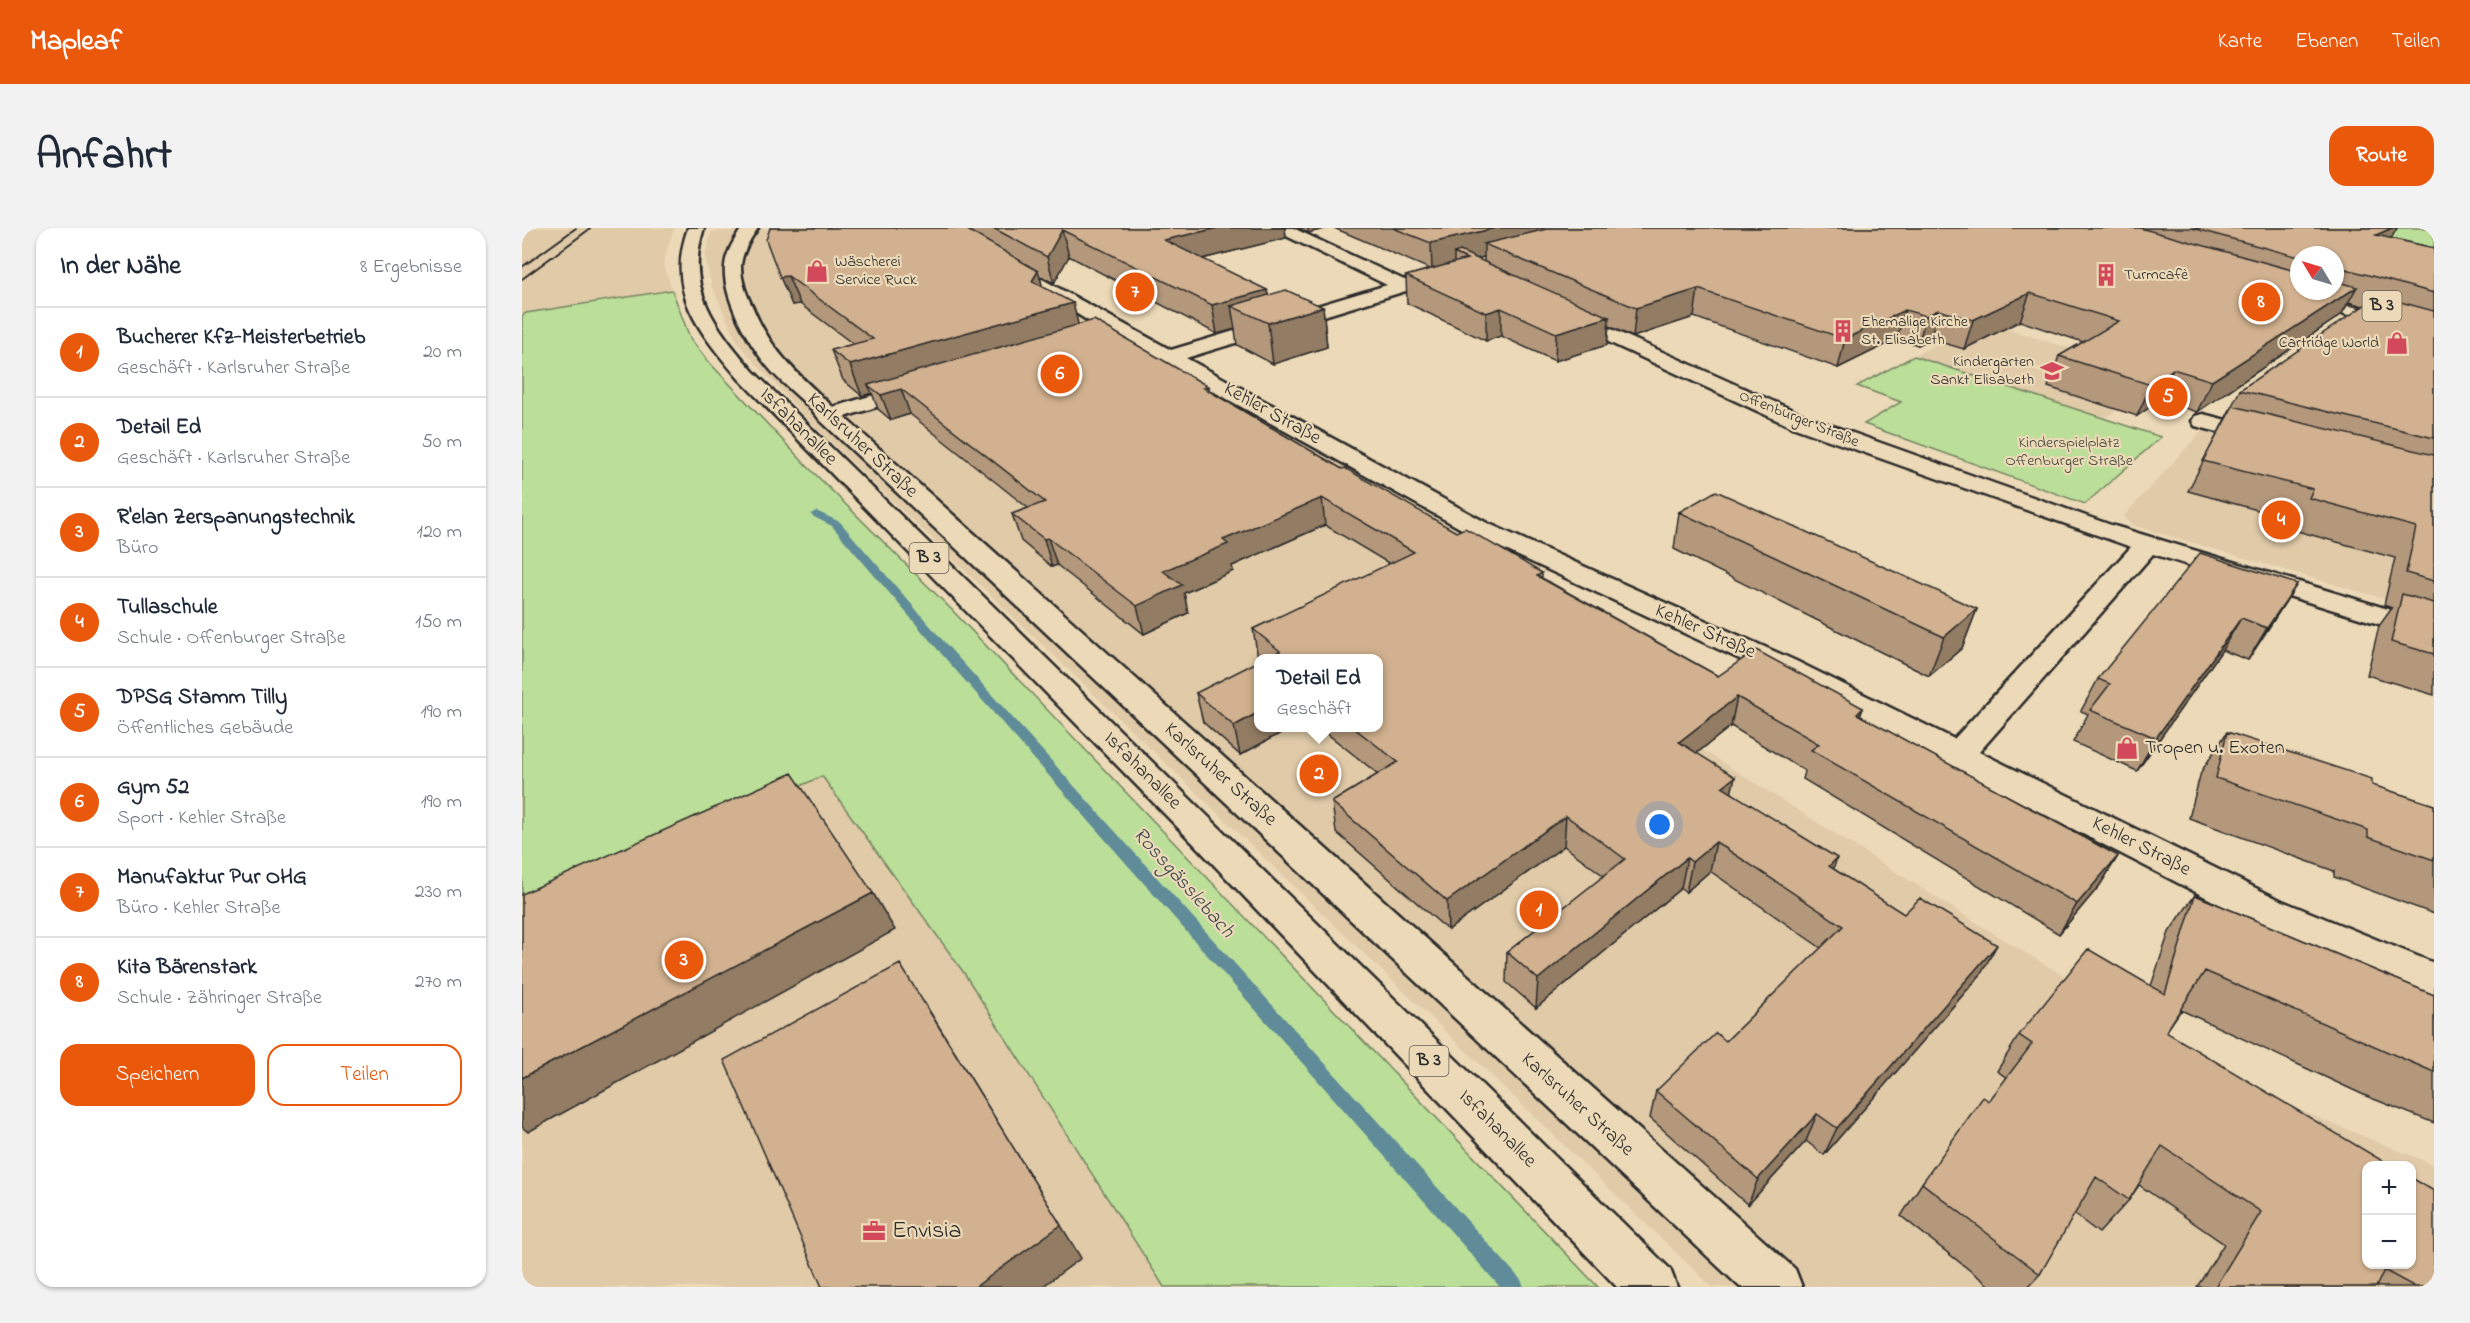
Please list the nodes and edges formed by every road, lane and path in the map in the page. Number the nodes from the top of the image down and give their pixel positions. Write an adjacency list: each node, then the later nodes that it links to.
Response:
1 (696, 228): 23 (main road, Isfahanallee / B 3)
2 (750, 228): 16 (main road, Karlsruher Straße)
3 (1281, 228): 6 (main road)
4 (1015, 270): 14 (main road, Kehler Straße)
5 (1466, 271): 6 (main road)
6 (1402, 286): 14 (main road)
7 (2282, 290): 10 (main road)
8 (2344, 295): 11 (main road, B 3)
9 (1544, 306): 19 (main road, Offenburger Straße)
10 (2361, 313): 12 (main road); 13 (main road)
11 (2434, 320)
12 (2338, 328)
13 (2434, 334)
14 (1169, 357): 21 (main road, Kehler Straße)
15 (931, 384): 16 (main road)
16 (828, 415): 24 (main road, Karlsruher Straße)
17 (2212, 415): 18 (main road)
18 (2279, 441)
19 (2147, 545): 20 (main road, Offenburger Straße); 21 (main road)
20 (2434, 632)
21 (1959, 754): 22 (main road, Kehler Straße)
22 (2434, 981)
23 (1652, 1287)
24 (1777, 1287)

